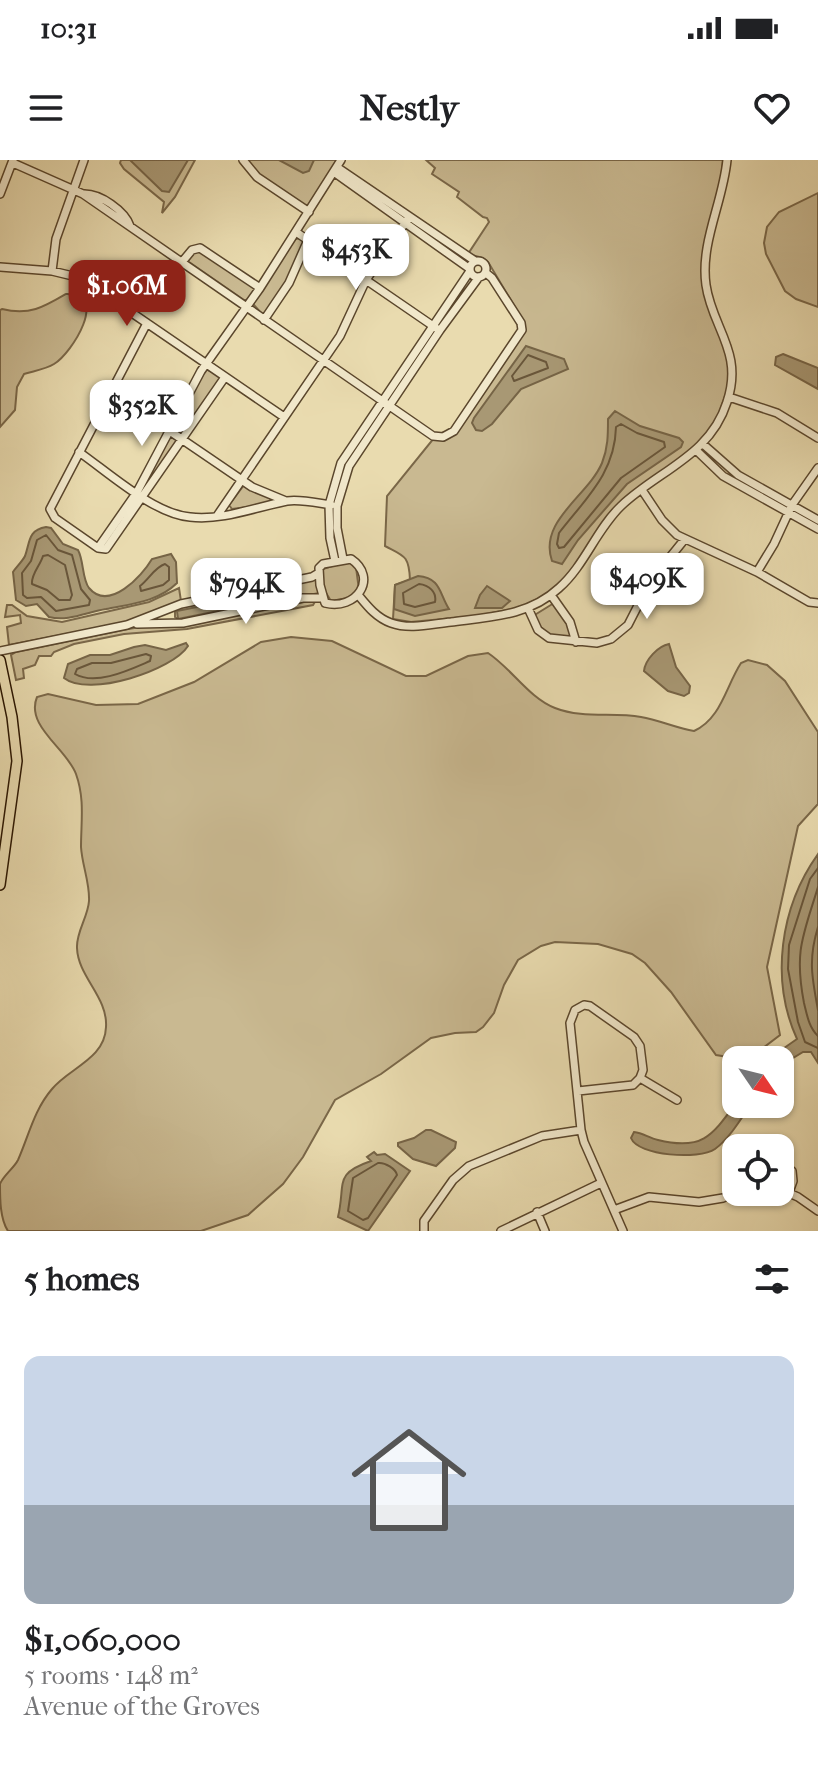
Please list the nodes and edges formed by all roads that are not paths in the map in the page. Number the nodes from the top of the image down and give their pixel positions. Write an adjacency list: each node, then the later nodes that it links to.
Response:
1 (84, 160): 6 (street)
2 (243, 160): 8 (street)
3 (727, 160): 27 (street)
4 (13, 161): 6 (street); 7 (street)
5 (338, 167): 8 (street); 9 (street)
6 (79, 192): 12 (street); 15 (street)
7 (0, 194)
8 (309, 212): 10 (street)
9 (407, 219): 14 (street); 17 (street)
10 (296, 232): 11 (street); 18 (street)
11 (308, 240): 17 (street); 20 (street)
12 (182, 262): 18 (street); 19 (street)
13 (0, 267): 15 (street)
14 (472, 267): 16 (street); 16 (street); 22 (street)
15 (52, 271): 21 (street)
16 (482, 275): 22 (street); 28 (street)
17 (366, 280): 22 (street); 23 (street)
18 (260, 288): 19 (street)
19 (247, 307): 20 (street); 24 (street)
20 (264, 320): 23 (street)
21 (147, 323): 24 (street); 26 (street)
22 (437, 328): 28 (street)
23 (323, 361): 28 (street); 29 (street)
24 (207, 364): 25 (street); 30 (street)
25 (225, 377): 29 (street); 32 (street)
26 (111, 391): 30 (street); 35 (street)
27 (729, 397): 31 (street); 33 (street)
28 (385, 404): 41 (street)
29 (284, 417): 37 (street)
30 (168, 430): 32 (street); 39 (street)
31 (818, 438)
32 (182, 439): 37 (street); 39 (street)
33 (704, 445): 34 (street); 42 (street)
34 (697, 451): 38 (street); 42 (street)
35 (79, 452): 39 (street); 39 (street)
36 (818, 468): 42 (street)
37 (241, 480): 40 (street); 43 (street)
38 (642, 490): 46 (street); 50 (street)
39 (140, 494): 43 (street)
40 (286, 501): 41 (street); 43 (street)
41 (333, 505): 47 (street)
42 (790, 509): 44 (street); 45 (street); 48 (street)
43 (217, 516)
44 (818, 520)
45 (818, 529)
46 (684, 540): 48 (street); 58 (street)
47 (339, 560): 49 (street); 51 (street)
48 (757, 572): 53 (street)
49 (317, 574): 52 (street); 54 (street)
50 (551, 595): 55 (street); 58 (street)
51 (359, 596): 52 (street); 55 (street)
52 (322, 598): 56 (street)
53 (818, 603)
54 (174, 607): 56 (street); 57 (street)
55 (528, 608): 58 (street)
56 (177, 623): 57 (street)
57 (127, 625): 59 (street)
58 (576, 642)
59 (0, 651)
60 (0, 660): 61 (main road)
61 (0, 885)
62 (640, 1078): 63 (street); 63 (street); 64 (street)
63 (578, 1091): 65 (street)
64 (677, 1100)
65 (581, 1130): 66 (street); 72 (street)
66 (601, 1183): 69 (street); 71 (street)
67 (794, 1195): 70 (street)
68 (722, 1198): 69 (street)
69 (614, 1210): 75 (street)
70 (818, 1211)
71 (537, 1212): 73 (street); 74 (street)
72 (424, 1231)
73 (501, 1231)
74 (545, 1231)
75 (623, 1231)

